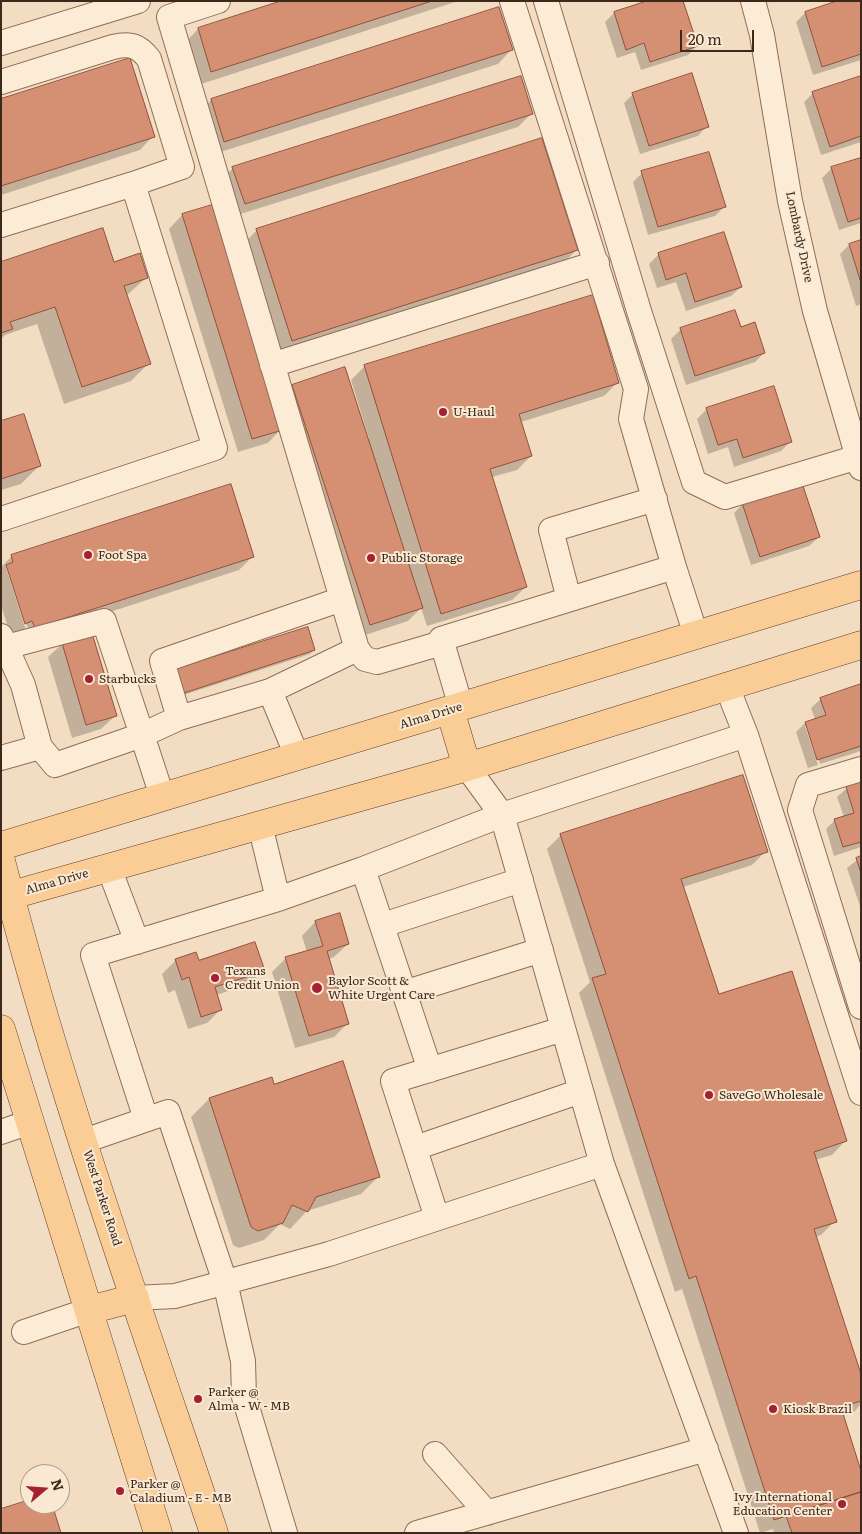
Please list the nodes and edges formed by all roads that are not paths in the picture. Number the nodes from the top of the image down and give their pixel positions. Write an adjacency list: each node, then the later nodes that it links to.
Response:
1 (138, 1): 6 (street)
2 (218, 1): 11 (street)
3 (512, 1): 10 (street)
4 (546, 1): 12 (street)
5 (753, 1): 12 (street, Lombardy Drive)
6 (1, 43)
7 (1, 82): 8 (street)
8 (133, 184): 9 (street); 14 (street)
9 (1, 225)
10 (597, 263): 11 (street); 13 (street)
11 (272, 365): 17 (street)
12 (859, 462)
13 (655, 499): 15 (street); 18 (street)
14 (1, 519)
15 (674, 566): 18 (street); 19 (street)
16 (861, 585): 19 (main road, Alma Drive)
17 (342, 599): 23 (street); 27 (street)
18 (569, 599): 21 (street)
19 (696, 635): 26 (main road, Alma Drive)
20 (4, 641): 29 (street); 30 (street)
21 (442, 643): 23 (street); 26 (street)
22 (861, 645): 24 (main road, Alma Drive)
23 (357, 649): 25 (street)
24 (727, 687): 28 (street); 33 (main road, Alma Drive)
25 (270, 691): 27 (street); 31 (street)
26 (456, 708): 31 (main road, Alma Drive); 33 (main road)
27 (179, 718): 29 (street)
28 (746, 734): 36 (street); 54 (street)
29 (142, 735): 30 (street); 35 (street)
30 (40, 747): 32 (street)
31 (297, 756): 35 (main road, Alma Drive)
32 (1, 758)
33 (468, 767): 36 (street); 37 (main road, Alma Drive)
34 (861, 769): 49 (street)
35 (162, 796): 38 (main road, Alma Drive)
36 (502, 815): 41 (street); 42 (street)
37 (260, 825): 40 (main road, Alma Drive); 44 (street)
38 (1, 846)
39 (1, 861): 43 (main road, West Parker Road)
40 (109, 868): 43 (main road, Alma Drive); 46 (street)
41 (363, 869): 44 (street); 45 (street)
42 (521, 880): 45 (street); 47 (street)
43 (6, 897): 58 (main road, West Parker Road)
44 (278, 900): 46 (street)
45 (383, 925): 48 (street)
46 (137, 942): 55 (street)
47 (541, 950): 48 (street); 51 (street)
48 (404, 993): 52 (street)
49 (861, 1007)
50 (1, 1029): 56 (main road)
51 (563, 1029): 52 (street); 53 (street)
52 (430, 1070): 59 (street)
53 (582, 1091): 59 (street); 60 (street)
54 (861, 1093)
55 (146, 1119): 58 (street); 62 (street)
56 (30, 1122): 57 (street); 64 (main road)
57 (1, 1132)
58 (84, 1141): 63 (main road, West Parker Road)
59 (414, 1148): 61 (street)
60 (602, 1164): 61 (street); 66 (street)
61 (437, 1218): 62 (street)
62 (225, 1282): 63 (street); 71 (street)
63 (135, 1298): 64 (main road); 70 (main road, West Parker Road)
64 (89, 1310): 65 (street); 69 (main road)
65 (24, 1332)
66 (706, 1449): 68 (street); 73 (street)
67 (435, 1454): 68 (street)
68 (487, 1512): 72 (street)
69 (158, 1533)
70 (214, 1533)
71 (285, 1533)
72 (417, 1533)
73 (736, 1533)

